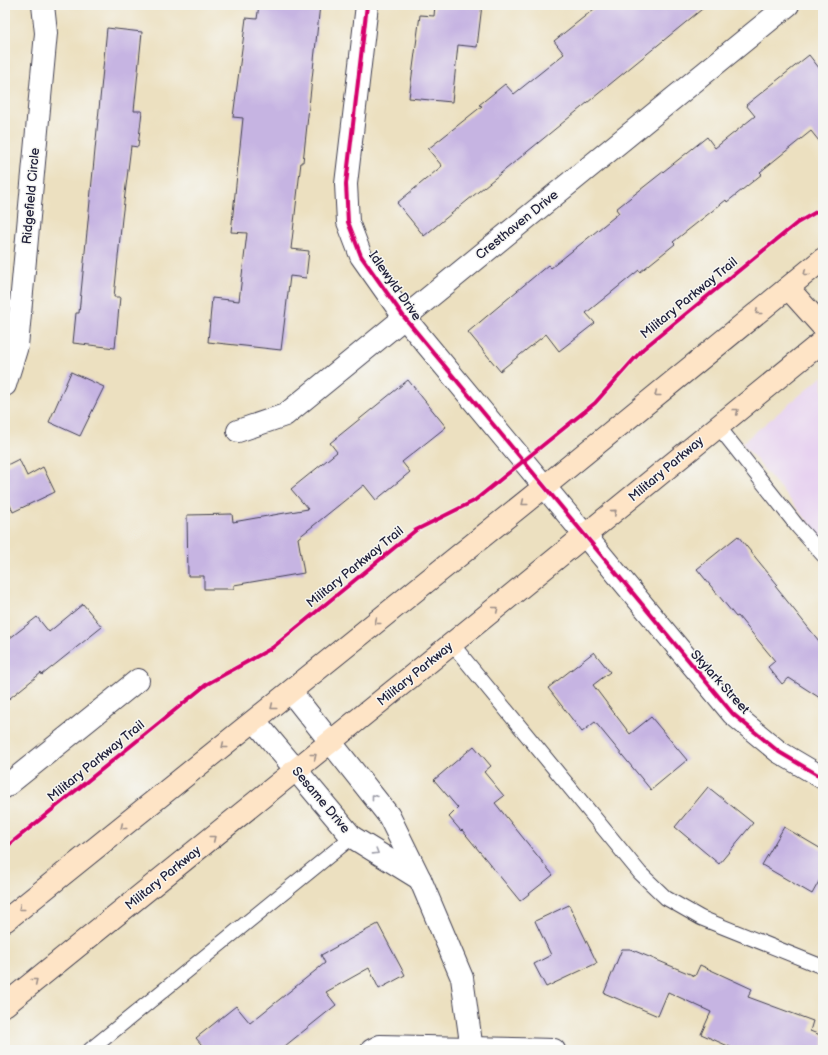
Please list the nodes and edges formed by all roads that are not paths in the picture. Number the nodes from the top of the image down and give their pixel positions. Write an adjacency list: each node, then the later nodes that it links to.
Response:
1 (43, 5): 9 (street, Ridgefield Circle)
2 (367, 5): 6 (street, Idlewyld Drive)
3 (788, 5): 6 (street, Cresthaven Drive)
4 (823, 259): 5 (main road, one-way to 5)
5 (788, 288): 7 (main road); 12 (main road, one-way to 12)
6 (404, 317): 11 (street, Cresthaven Drive); 12 (street, Idlewyld Drive)
7 (823, 327)
8 (823, 341): 10 (main road, Military Parkway, one-way to 8)
9 (5, 385)
10 (718, 426): 13 (main road, Military Parkway, one-way to 10); 14 (lane)
11 (238, 431)
12 (544, 487): 13 (street, Skylark Street); 17 (main road, one-way to 17)
13 (584, 537): 15 (main road, Military Parkway, one-way to 13); 21 (street, Skylark Street)
14 (823, 555)
15 (452, 644): 19 (main road, Military Parkway); 26 (lane)
16 (138, 680): 22 (street)
17 (290, 692): 18 (main road, one-way to 18); 19 (street)
18 (255, 721): 20 (street, Sesame Drive); 25 (main road, one-way to 25)
19 (331, 741): 20 (main road, Military Parkway, one-way to 19); 24 (street, one-way to 19)
20 (296, 770): 23 (street, Sesame Drive); 27 (main road, Military Parkway, one-way to 20)
21 (823, 778)
22 (5, 787)
23 (352, 837): 24 (street, Sesame Drive, one-way to 24); 29 (lane)
24 (420, 879): 28 (street)
25 (5, 921)
26 (823, 967)
27 (5, 1006)
28 (472, 1048): 30 (street); 31 (street)
29 (90, 1050)
30 (372, 1050)
31 (554, 1050)

